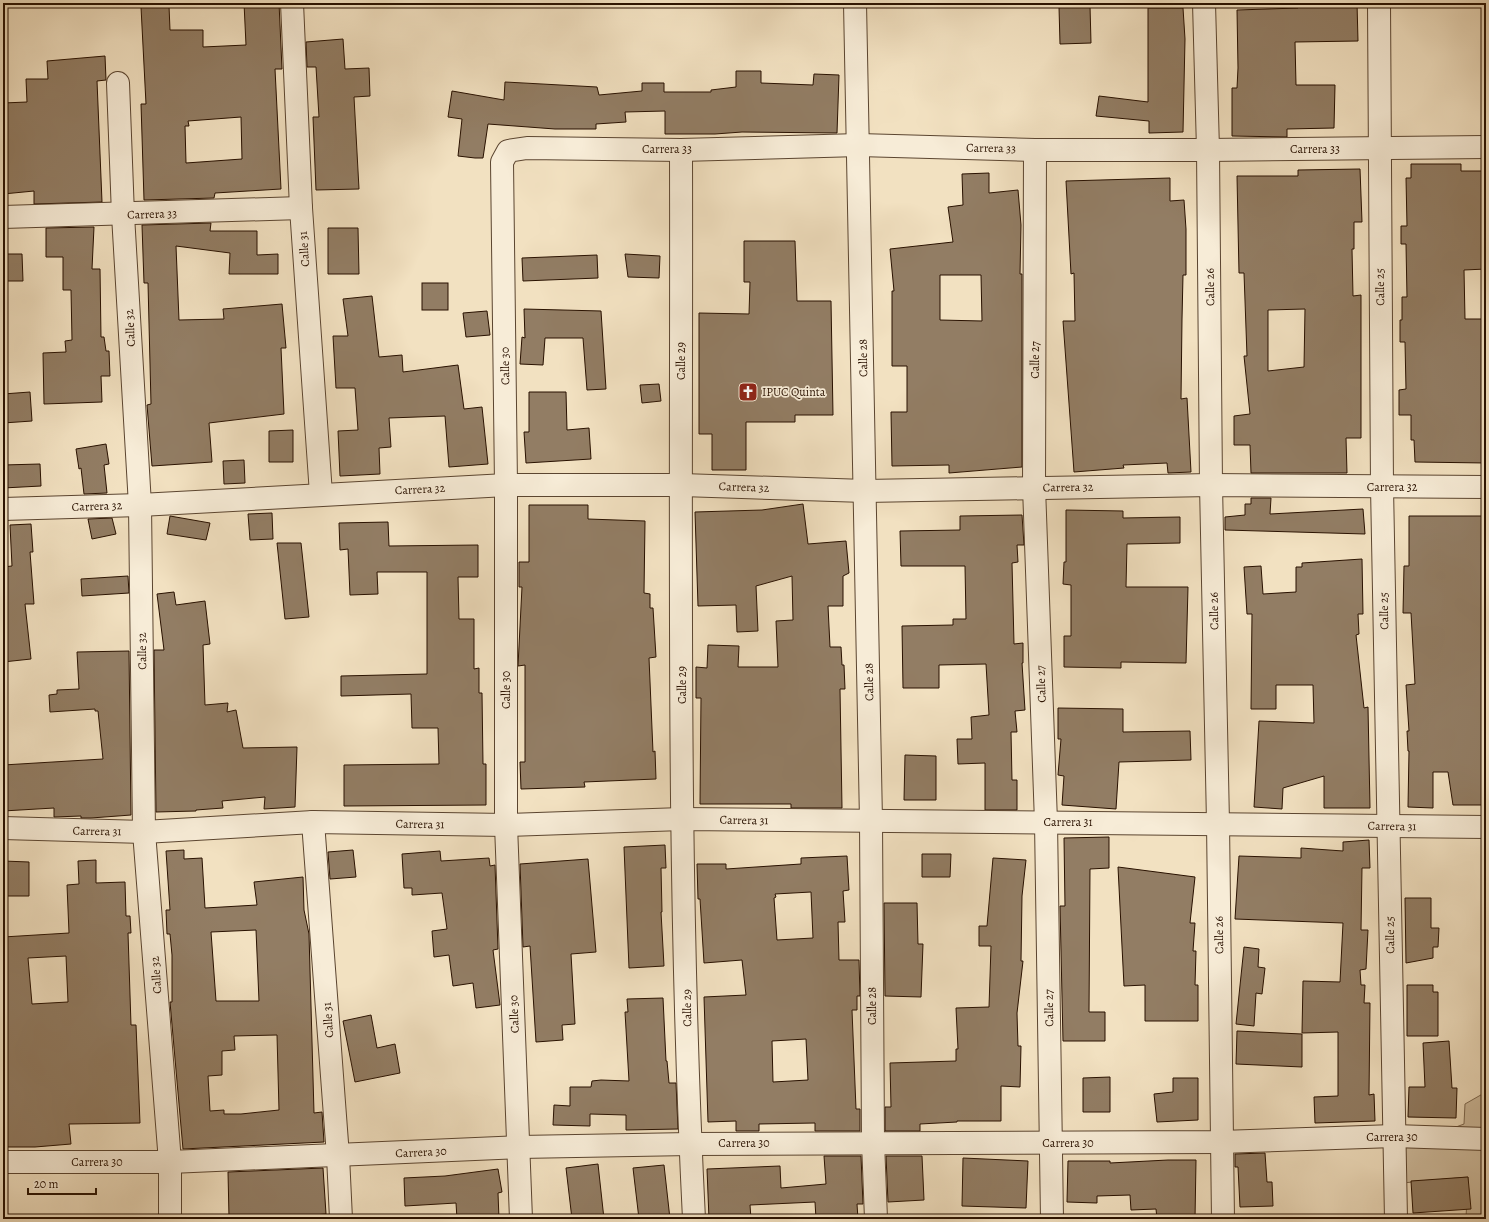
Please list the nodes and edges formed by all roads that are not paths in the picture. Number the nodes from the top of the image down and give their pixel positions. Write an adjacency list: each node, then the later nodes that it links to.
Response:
1 (292, 3): 13 (street, Calle 31)
2 (855, 3): 6 (street, Calle 28)
3 (1204, 3): 11 (street, Calle 26)
4 (1379, 3): 8 (street, Calle 25)
5 (118, 83): 14 (street, Calle 32)
6 (859, 145): 9 (street, Carrera 33); 10 (street, Carrera 33); 22 (street, Calle 28)
7 (1486, 147): 8 (street, Carrera 33)
8 (1379, 149): 11 (street, Carrera 33); 20 (street, Calle 25)
9 (681, 150): 12 (street, Carrera 33); 17 (street, Calle 29)
10 (1035, 150): 11 (street, Carrera 33); 19 (street, Calle 27)
11 (1208, 150): 18 (street, Calle 26)
12 (502, 162): 16 (street, Calle 30)
13 (301, 208): 14 (street, Carrera 33); 23 (street, Calle 31)
14 (123, 215): 15 (street, Carrera 33); 24 (street, Calle 32)
15 (3, 217)
16 (506, 485): 17 (street, Carrera 32); 23 (street, Carrera 32); 31 (street, Calle 30)
17 (682, 485): 22 (street, Carrera 32); 26 (street, Calle 29)
18 (1211, 485): 19 (street, Carrera 32); 20 (street, Carrera 32); 30 (street, Calle 26)
19 (1034, 487): 22 (street, Carrera 32); 29 (street, Calle 27)
20 (1382, 487): 21 (street, Carrera 32); 32 (street, Calle 25)
21 (1486, 487)
22 (865, 491): 27 (street, Calle 28)
23 (321, 494): 24 (street, Carrera 32)
24 (140, 505): 25 (street, Carrera 32); 35 (street, Calle 32)
25 (3, 509)
26 (682, 819): 27 (street, Carrera 31); 31 (street, Carrera 31); 41 (street, Calle 29)
27 (871, 821): 29 (street, Carrera 31); 38 (street, Calle 28)
28 (313, 822): 31 (street, Carrera 31); 35 (street, Carrera 31); 43 (street, Calle 31)
29 (1046, 822): 30 (street, Carrera 31); 40 (street, Calle 27)
30 (1218, 824): 32 (street, Carrera 31); 39 (street, Calle 26)
31 (506, 826): 42 (street, Calle 30)
32 (1388, 826): 33 (street, Carrera 31); 36 (street, Calle 25)
33 (1486, 827)
34 (3, 828): 35 (street, Carrera 31)
35 (144, 832): 45 (street, Calle 32)
36 (1394, 1136): 37 (street, Carrera 30); 39 (street, Carrera 30); 53 (street, Calle 25)
37 (1486, 1139)
38 (873, 1142): 40 (street, Carrera 30); 41 (street, Carrera 30); 50 (street, Calle 28)
39 (1221, 1142): 40 (street, Carrera 30); 52 (street, Calle 26)
40 (1051, 1143): 51 (street, Calle 27)
41 (690, 1144): 42 (street, Carrera 30); 49 (street, Calle 29)
42 (519, 1148): 43 (street, Carrera 30); 48 (street, Calle 30)
43 (338, 1156): 45 (street, Carrera 30); 47 (street, Calle 31)
44 (3, 1162): 45 (street, Carrera 30)
45 (170, 1162): 46 (street, Calle 32)
46 (170, 1219)
47 (341, 1219)
48 (521, 1219)
49 (694, 1219)
50 (876, 1219)
51 (1052, 1219)
52 (1223, 1219)
53 (1396, 1219)

